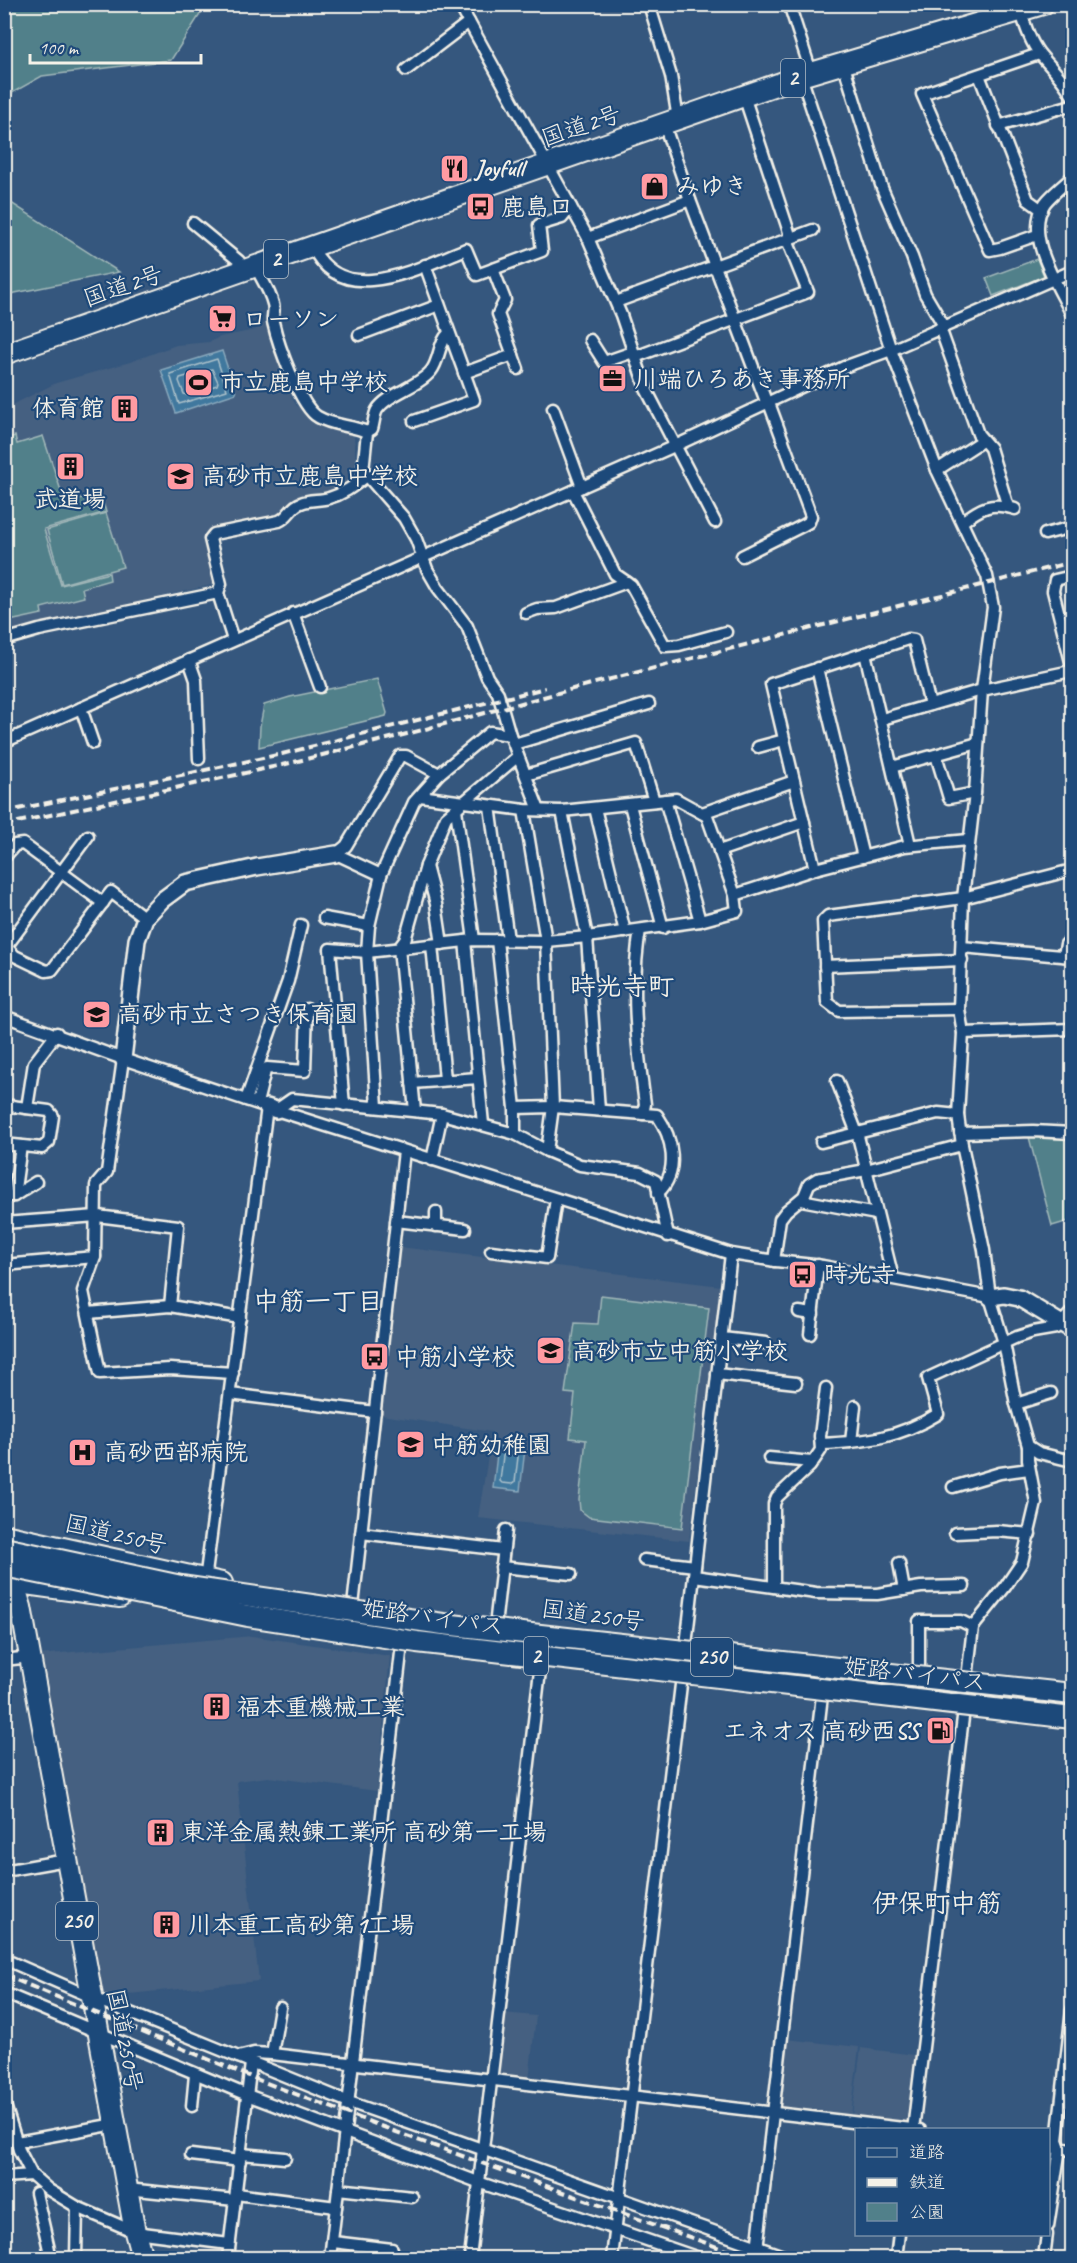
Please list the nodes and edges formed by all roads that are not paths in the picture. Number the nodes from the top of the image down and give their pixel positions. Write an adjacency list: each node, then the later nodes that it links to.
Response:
1 (459, 4): 6 (street)
2 (649, 4): 15 (street)
3 (789, 4): 10 (street)
4 (1043, 4): 5 (highway, 国道2号 / 2)
5 (1020, 8): 7 (street); 8 (highway, 国道2号 / 2)
6 (469, 22): 9 (street); 17 (street)
7 (1039, 54): 11 (street); 12 (street)
8 (843, 63): 10 (highway, 国道2号 / 2); 38 (street)
9 (406, 70)
10 (806, 74): 13 (highway, 国道2号 / 2); 42 (street)
11 (979, 75): 16 (street); 24 (street)
12 (1072, 94)
13 (744, 96): 15 (highway, 国道2号 / 2); 26 (street)
14 (1072, 105): 16 (street)
15 (671, 121): 17 (highway, 国道2号 / 2); 19 (street)
16 (998, 126): 21 (street)
17 (548, 165): 20 (street); 27 (highway, 国道2号 / 2)
18 (1072, 177): 21 (street)
19 (690, 200): 25 (street); 29 (street)
20 (572, 207): 25 (street); 31 (street)
21 (1042, 210): 24 (street)
22 (193, 224): 30 (street)
23 (813, 230): 26 (street)
24 (1037, 235): 33 (street)
25 (588, 237): 34 (street)
26 (789, 239): 29 (street); 37 (street)
27 (312, 246): 28 (street); 30 (highway, 国道2号 / 2)
28 (424, 265): 31 (street); 35 (street)
29 (715, 266): 34 (street); 37 (street)
30 (248, 269): 43 (highway, 国道2号 / 2); 51 (street)
31 (494, 269): 45 (street)
32 (1072, 271): 33 (street)
33 (1054, 279): 36 (street); 38 (street)
34 (616, 302): 44 (street)
35 (439, 304): 39 (street); 40 (street)
36 (1072, 315)
37 (735, 320): 44 (street); 48 (street)
38 (942, 327): 42 (street); 52 (street)
39 (449, 333): 47 (street); 51 (street)
40 (358, 335)
41 (590, 340): 44 (street)
42 (891, 350): 48 (street); 54 (street)
43 (4, 354)
44 (634, 355): 53 (street)
45 (513, 356): 46 (street); 47 (street)
46 (518, 369)
47 (464, 374): 50 (street)
48 (768, 403): 53 (street); 62 (street)
49 (553, 408): 56 (street)
50 (414, 421)
51 (367, 432): 55 (street)
52 (982, 441): 54 (street); 58 (street)
53 (677, 445): 56 (street); 57 (street)
54 (937, 471): 58 (street)
55 (367, 476): 61 (street); 65 (street)
56 (578, 489): 61 (street); 64 (street)
57 (716, 522)
58 (962, 522): 75 (street)
59 (1072, 527): 60 (street)
60 (1045, 534)
61 (423, 556): 66 (street); 80 (street)
62 (742, 556)
63 (1072, 576): 75 (street)
64 (627, 582): 67 (street); 68 (street)
65 (218, 593): 69 (street); 70 (street)
66 (293, 613): 70 (street); 74 (street)
67 (526, 613)
68 (726, 632)
69 (4, 640)
70 (233, 640): 72 (street)
71 (865, 653): 73 (street); 77 (street); 79 (street)
72 (189, 660): 78 (street); 88 (street)
73 (817, 668): 81 (street); 110 (street)
74 (320, 687)
75 (982, 690): 77 (street); 84 (street)
76 (649, 704): 80 (street)
77 (930, 705): 79 (street)
78 (81, 708): 82 (street); 83 (street)
79 (882, 719): 89 (street)
80 (512, 740): 87 (street); 90 (street)
81 (784, 740): 85 (street); 92 (street)
82 (4, 742)
83 (93, 743)
84 (978, 743): 86 (street); 93 (street)
85 (758, 747)
86 (936, 755): 89 (street); 93 (street)
87 (517, 757): 91 (street); 96 (street)
88 (199, 759)
89 (892, 767): 107 (street)
90 (439, 774): 94 (street); 109 (street)
91 (526, 775): 95 (street); 101 (street)
92 (794, 781): 103 (street); 104 (street)
93 (975, 793): 106 (street)
94 (420, 796): 96 (street); 116 (street)
95 (659, 801): 97 (street); 103 (street); 122 (street)
96 (460, 805): 98 (street); 112 (street); 130 (street)
97 (630, 805): 99 (street); 125 (street)
98 (490, 806): 100 (street); 129 (street)
99 (595, 808): 102 (street); 127 (street)
100 (524, 810): 101 (street); 131 (street)
101 (539, 810): 102 (street)
102 (562, 811): 128 (street)
103 (702, 813): 108 (street)
104 (804, 822): 108 (street); 113 (street)
105 (87, 836): 115 (street)
106 (968, 840): 107 (street); 118 (street)
107 (910, 845): 110 (street)
108 (719, 851): 117 (street)
109 (336, 854): 116 (street); 120 (street)
110 (863, 857): 113 (street)
111 (4, 858): 115 (street)
112 (426, 866): 132 (street); 136 (street)
113 (815, 869): 117 (street)
114 (1072, 870): 118 (street)
115 (62, 873): 119 (street); 134 (street)
116 (381, 875): 124 (street)
117 (735, 896): 122 (street)
118 (963, 898): 135 (street); 140 (street)
119 (103, 903): 120 (street); 134 (street)
120 (145, 918): 147 (street)
121 (324, 918): 124 (street)
122 (700, 921): 125 (street)
123 (301, 925): 152 (street)
124 (369, 926): 137 (street)
125 (663, 928): 126 (street)
126 (640, 930): 127 (street); 163 (street)
127 (625, 932): 128 (street)
128 (587, 938): 131 (street); 160 (street)
129 (503, 940): 130 (street); 131 (street); 159 (street)
130 (470, 941): 132 (street); 148 (street)
131 (546, 941): 157 (street)
132 (437, 944): 136 (street); 149 (street)
133 (1065, 944): 138 (street)
134 (5, 946)
135 (962, 947): 138 (street); 139 (street)
136 (399, 948): 137 (street); 151 (street)
137 (367, 952): 154 (street); 156 (street)
138 (1068, 956)
139 (962, 960): 140 (street); 142 (street)
140 (825, 966): 142 (street)
141 (307, 1009): 155 (street)
142 (959, 1009): 146 (street)
143 (4, 1016): 145 (street)
144 (1072, 1029): 146 (street)
145 (57, 1033): 147 (street); 158 (street)
146 (963, 1033): 164 (street)
147 (123, 1059): 152 (street); 185 (street)
148 (478, 1077): 149 (street); 165 (street)
149 (445, 1079): 151 (street)
150 (837, 1081): 169 (street)
151 (412, 1083): 161 (street)
152 (246, 1100): 155 (street)
153 (4, 1105): 158 (street)
154 (344, 1105): 155 (street); 156 (street)
155 (267, 1107): 174 (street); 204 (street)
156 (377, 1107): 161 (street)
157 (553, 1107): 159 (street); 160 (street); 175 (street)
158 (27, 1108): 173 (street)
159 (515, 1108): 168 (street)
160 (599, 1110): 163 (street)
161 (415, 1111): 162 (street)
162 (442, 1114): 165 (street); 176 (street)
163 (643, 1114): 179 (street)
164 (958, 1114): 166 (street); 169 (street)
165 (483, 1124): 168 (street)
166 (960, 1133): 167 (street); 172 (street)
167 (1072, 1133)
168 (515, 1134): 175 (street)
169 (858, 1134): 170 (street); 177 (street)
170 (821, 1142)
171 (4, 1144): 173 (street)
172 (962, 1145): 177 (street); 198 (street)
173 (21, 1146): 180 (street)
174 (404, 1151): 176 (street); 186 (street)
175 (547, 1151): 179 (street)
176 (432, 1160): 181 (street)
177 (866, 1170): 182 (street); 184 (street)
178 (36, 1182): 180 (street)
179 (658, 1193): 190 (street)
180 (9, 1196)
181 (556, 1199): 190 (street); 191 (street)
182 (801, 1200): 184 (street); 194 (street)
183 (436, 1212): 188 (street)
184 (876, 1214): 197 (street)
185 (97, 1216): 187 (street); 193 (street); 199 (street)
186 (396, 1221): 188 (street); 218 (street)
187 (4, 1223)
188 (436, 1226): 189 (street)
189 (465, 1229)
190 (668, 1236): 192 (street)
191 (491, 1251)
192 (731, 1254): 194 (street); 207 (street)
193 (95, 1257): 195 (street); 202 (street)
194 (774, 1261): 196 (street)
195 (4, 1265)
196 (818, 1265): 197 (street); 203 (street)
197 (893, 1278): 198 (street)
198 (990, 1297): 205 (street); 209 (street)
199 (170, 1306): 202 (street); 204 (street)
200 (799, 1312): 203 (street)
201 (1072, 1312): 205 (street)
202 (88, 1313): 210 (street)
203 (813, 1314): 206 (street)
204 (240, 1318): 210 (street)
205 (1067, 1327): 209 (street)
206 (810, 1334)
207 (722, 1338): 208 (street); 211 (street)
208 (766, 1343)
209 (1004, 1343): 216 (street); 219 (street)
210 (233, 1373): 215 (street)
211 (717, 1374): 212 (street); 238 (street)
212 (796, 1383)
213 (826, 1388): 220 (street)
214 (1051, 1393): 216 (street)
215 (230, 1394): 218 (street); 241 (street)
216 (1016, 1404): 221 (street)
217 (855, 1406): 219 (street)
218 (375, 1412): 228 (street)
219 (852, 1442): 220 (street)
220 (821, 1444): 224 (street)
221 (1028, 1446): 223 (street); 225 (street)
222 (769, 1458): 224 (street)
223 (1072, 1461)
224 (812, 1462): 243 (street)
225 (1029, 1469): 226 (street); 230 (street)
226 (953, 1487)
227 (506, 1530): 233 (street)
228 (361, 1533): 233 (street); 246 (street)
229 (955, 1533): 230 (street)
230 (1030, 1534): 248 (street)
231 (4, 1535): 241 (highway, 国道250号 / 250)
232 (4, 1548): 257 (highway, 姫路バイパス / 2, bridge)
233 (503, 1550): 237 (street)
234 (4, 1554): 240 (highway, 国道250号 / 250)
235 (644, 1560): 238 (street)
236 (899, 1563): 244 (street)
237 (501, 1567): 239 (street); 247 (street)
238 (695, 1571): 243 (street); 253 (street)
239 (571, 1574)
240 (7, 1578): 245 (highway, 国道250号 / 250); 249 (highway, 国道250号 / 250); 260 (highway, 姫路バイパス / 2, bridge)
241 (205, 1581): 246 (highway, 国道250号 / 250)
242 (964, 1586): 244 (street)
243 (774, 1587): 244 (street)
244 (904, 1590)
245 (13, 1605): 251 (highway, 国道250号 / 250)
246 (353, 1606): 247 (highway, 国道250号 / 250)
247 (495, 1626): 253 (highway, 国道250号 / 250)
248 (973, 1627): 254 (street); 256 (street)
249 (403, 1634): 250 (highway, 国道250号 / 250); 272 (street)
250 (542, 1652): 253 (highway, 国道250号 / 250); 274 (street)
251 (30, 1657): 252 (street); 261 (highway, 国道250号 / 250)
252 (4, 1660)
253 (684, 1661): 254 (highway, 国道250号 / 250); 255 (highway, 国道250号 / 250); 276 (street)
254 (919, 1682): 256 (highway, 国道250号 / 250)
255 (824, 1683): 256 (highway, 国道250号 / 250); 280 (street)
256 (966, 1694): 258 (highway, 国道250号 / 250); 259 (highway, 国道250号 / 250); 283 (street)
257 (1072, 1694)
258 (1072, 1699)
259 (1072, 1713)
260 (1072, 1718)
261 (66, 1860): 262 (street); 265 (highway, 国道250号 / 250)
262 (4, 1871)
263 (4, 1959): 265 (street)
264 (4, 1993): 268 (street)
265 (91, 1997): 268 (highway, 国道250号 / 250); 270 (street)
266 (280, 2008): 269 (street)
267 (1072, 2010): 287 (street)
268 (97, 2034): 273 (street); 281 (highway, 国道250号 / 250)
269 (272, 2054): 270 (street); 272 (street)
270 (237, 2057): 271 (street)
271 (251, 2063): 275 (street); 277 (street)
272 (354, 2063): 274 (street); 277 (street)
273 (195, 2074): 275 (street); 278 (street)
274 (492, 2080): 276 (street); 288 (street)
275 (247, 2095): 284 (street); 291 (street)
276 (632, 2096): 280 (street); 301 (street)
277 (349, 2102): 284 (street); 288 (street)
278 (192, 2106)
279 (6, 2108): 285 (street)
280 (772, 2111): 282 (street); 312 (street)
281 (115, 2124): 285 (street); 296 (highway, 国道250号 / 250)
282 (908, 2128)
283 (916, 2128)
284 (345, 2132): 295 (street); 297 (street)
285 (17, 2142): 293 (street)
286 (1050, 2147): 287 (street)
287 (1060, 2148): 289 (street); 304 (street)
288 (482, 2150): 295 (street); 301 (street)
289 (1072, 2150)
290 (191, 2155): 291 (street)
291 (240, 2157): 292 (street); 299 (street)
292 (285, 2158)
293 (32, 2175): 294 (street); 302 (street)
294 (4, 2177)
295 (478, 2181): 305 (street); 318 (street)
296 (127, 2189): 299 (street); 306 (highway, 国道250号 / 250)
297 (338, 2189): 300 (street); 303 (street)
298 (36, 2193): 313 (street)
299 (235, 2197): 303 (street); 310 (street)
300 (412, 2197)
301 (619, 2198): 305 (street); 312 (street)
302 (77, 2207): 306 (street); 314 (street)
303 (336, 2207): 309 (street)
304 (1050, 2213)
305 (615, 2229): 319 (street); 320 (street)
306 (135, 2232): 310 (street); 315 (highway, 国道250号 / 250)
307 (899, 2236): 322 (street)
308 (1047, 2236): 323 (street)
309 (333, 2242): 311 (street); 317 (street)
310 (229, 2244): 316 (street)
311 (392, 2249)
312 (756, 2253): 321 (street)
313 (51, 2259)
314 (76, 2259)
315 (142, 2259)
316 (228, 2259)
317 (330, 2259)
318 (470, 2259)
319 (612, 2259)
320 (699, 2259)
321 (789, 2259)
322 (896, 2259)
323 (1044, 2259)

